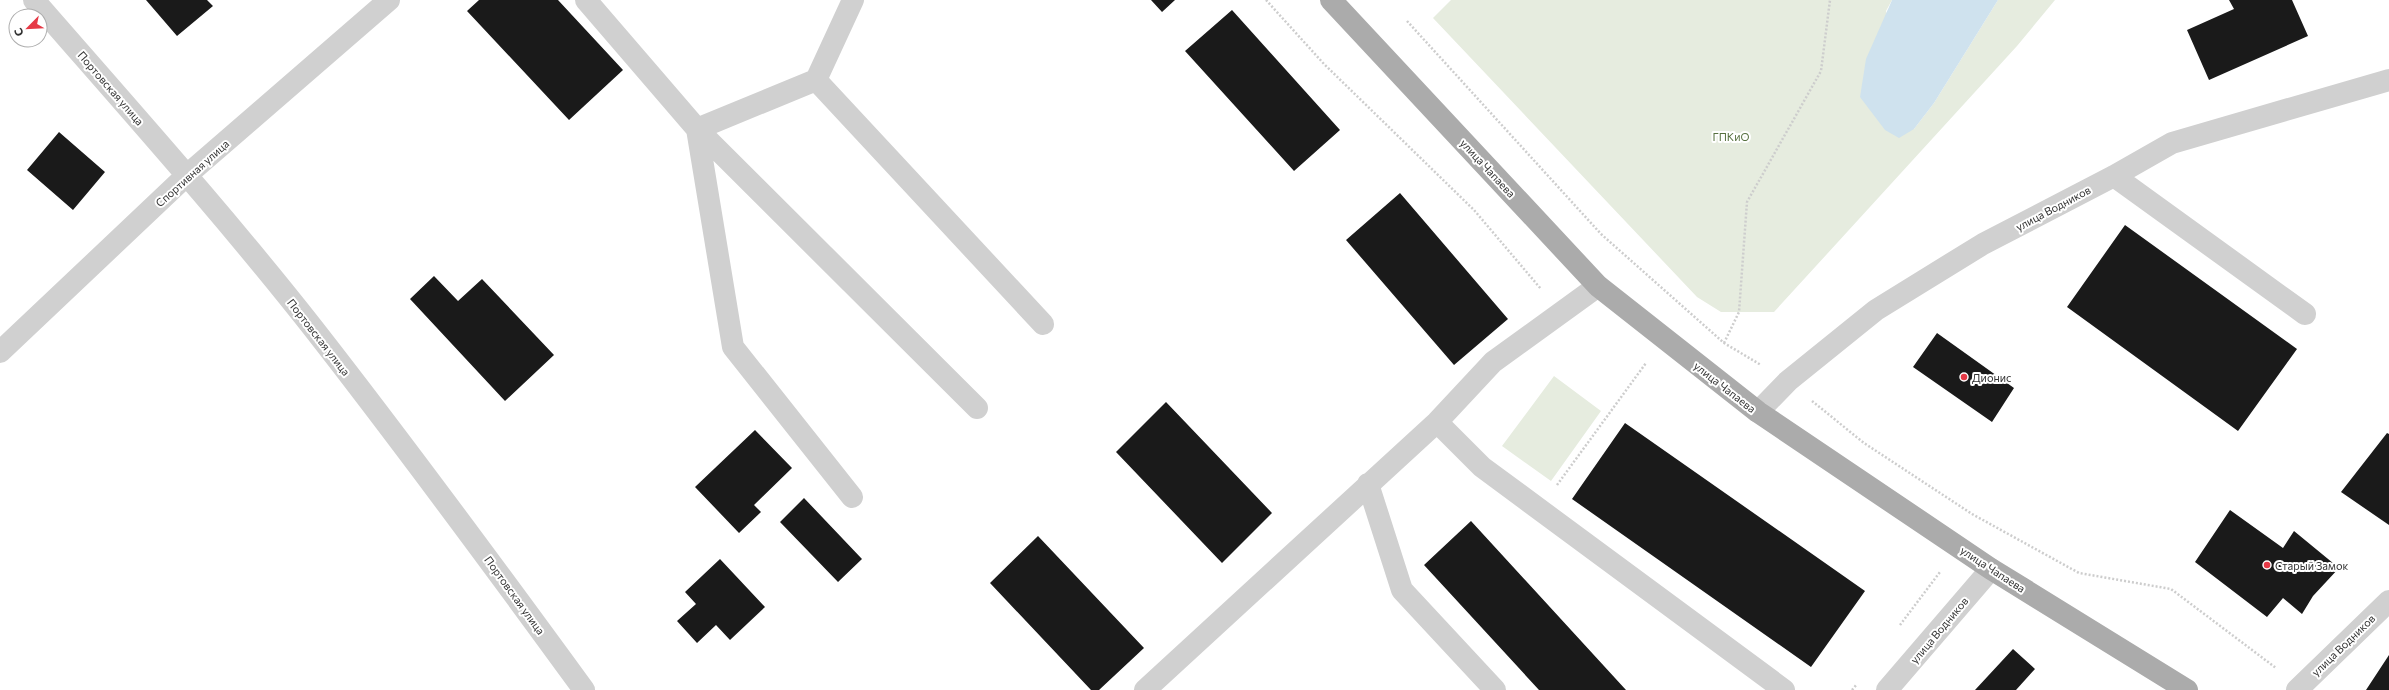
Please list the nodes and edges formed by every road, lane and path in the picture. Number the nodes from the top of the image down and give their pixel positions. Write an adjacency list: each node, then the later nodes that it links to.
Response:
1 (34, 0): 11 (street, Портовская улица)
2 (389, 0): 11 (street, Спортивная улица)
3 (586, 0): 10 (street)
4 (853, 0): 8 (street)
5 (1266, 0): 14 (path)
6 (1331, 0): 13 (main road, улица Чапаева)
7 (1830, 0): 18 (path)
8 (816, 80): 10 (street); 16 (street)
9 (2389, 80): 12 (street, улица Водников)
10 (697, 129): 20 (street); 24 (street)
11 (187, 175): 19 (street, Спортивная улица); 31 (street, Портовская улица)
12 (2114, 176): 15 (street); 21 (street, улица Водников)
13 (1598, 286): 14 (street); 17 (main road, улица Чапаева)
14 (1561, 312): 22 (street)
15 (2305, 314)
16 (1043, 324)
17 (1664, 338): 21 (main road, улица Чапаева); 25 (path)
18 (1724, 343)
19 (0, 352)
20 (977, 408)
21 (1758, 412): 26 (main road, улица Чапаева)
22 (1437, 422): 23 (street); 25 (street)
23 (1368, 484): 32 (street); 33 (street)
24 (852, 497)
25 (1539, 509): 34 (street)
26 (1958, 547): 27 (main road, улица Чапаева); 29 (path)
27 (1990, 569): 36 (street, улица Водников); 37 (main road, улица Чапаева)
28 (2389, 601): 38 (street, улица Водников)
29 (1898, 628)
30 (1861, 678): 35 (path)
31 (584, 690)
32 (1144, 690)
33 (1495, 690)
34 (1784, 690)
35 (1852, 690)
36 (1887, 690)
37 (2187, 690)
38 (2298, 690)

